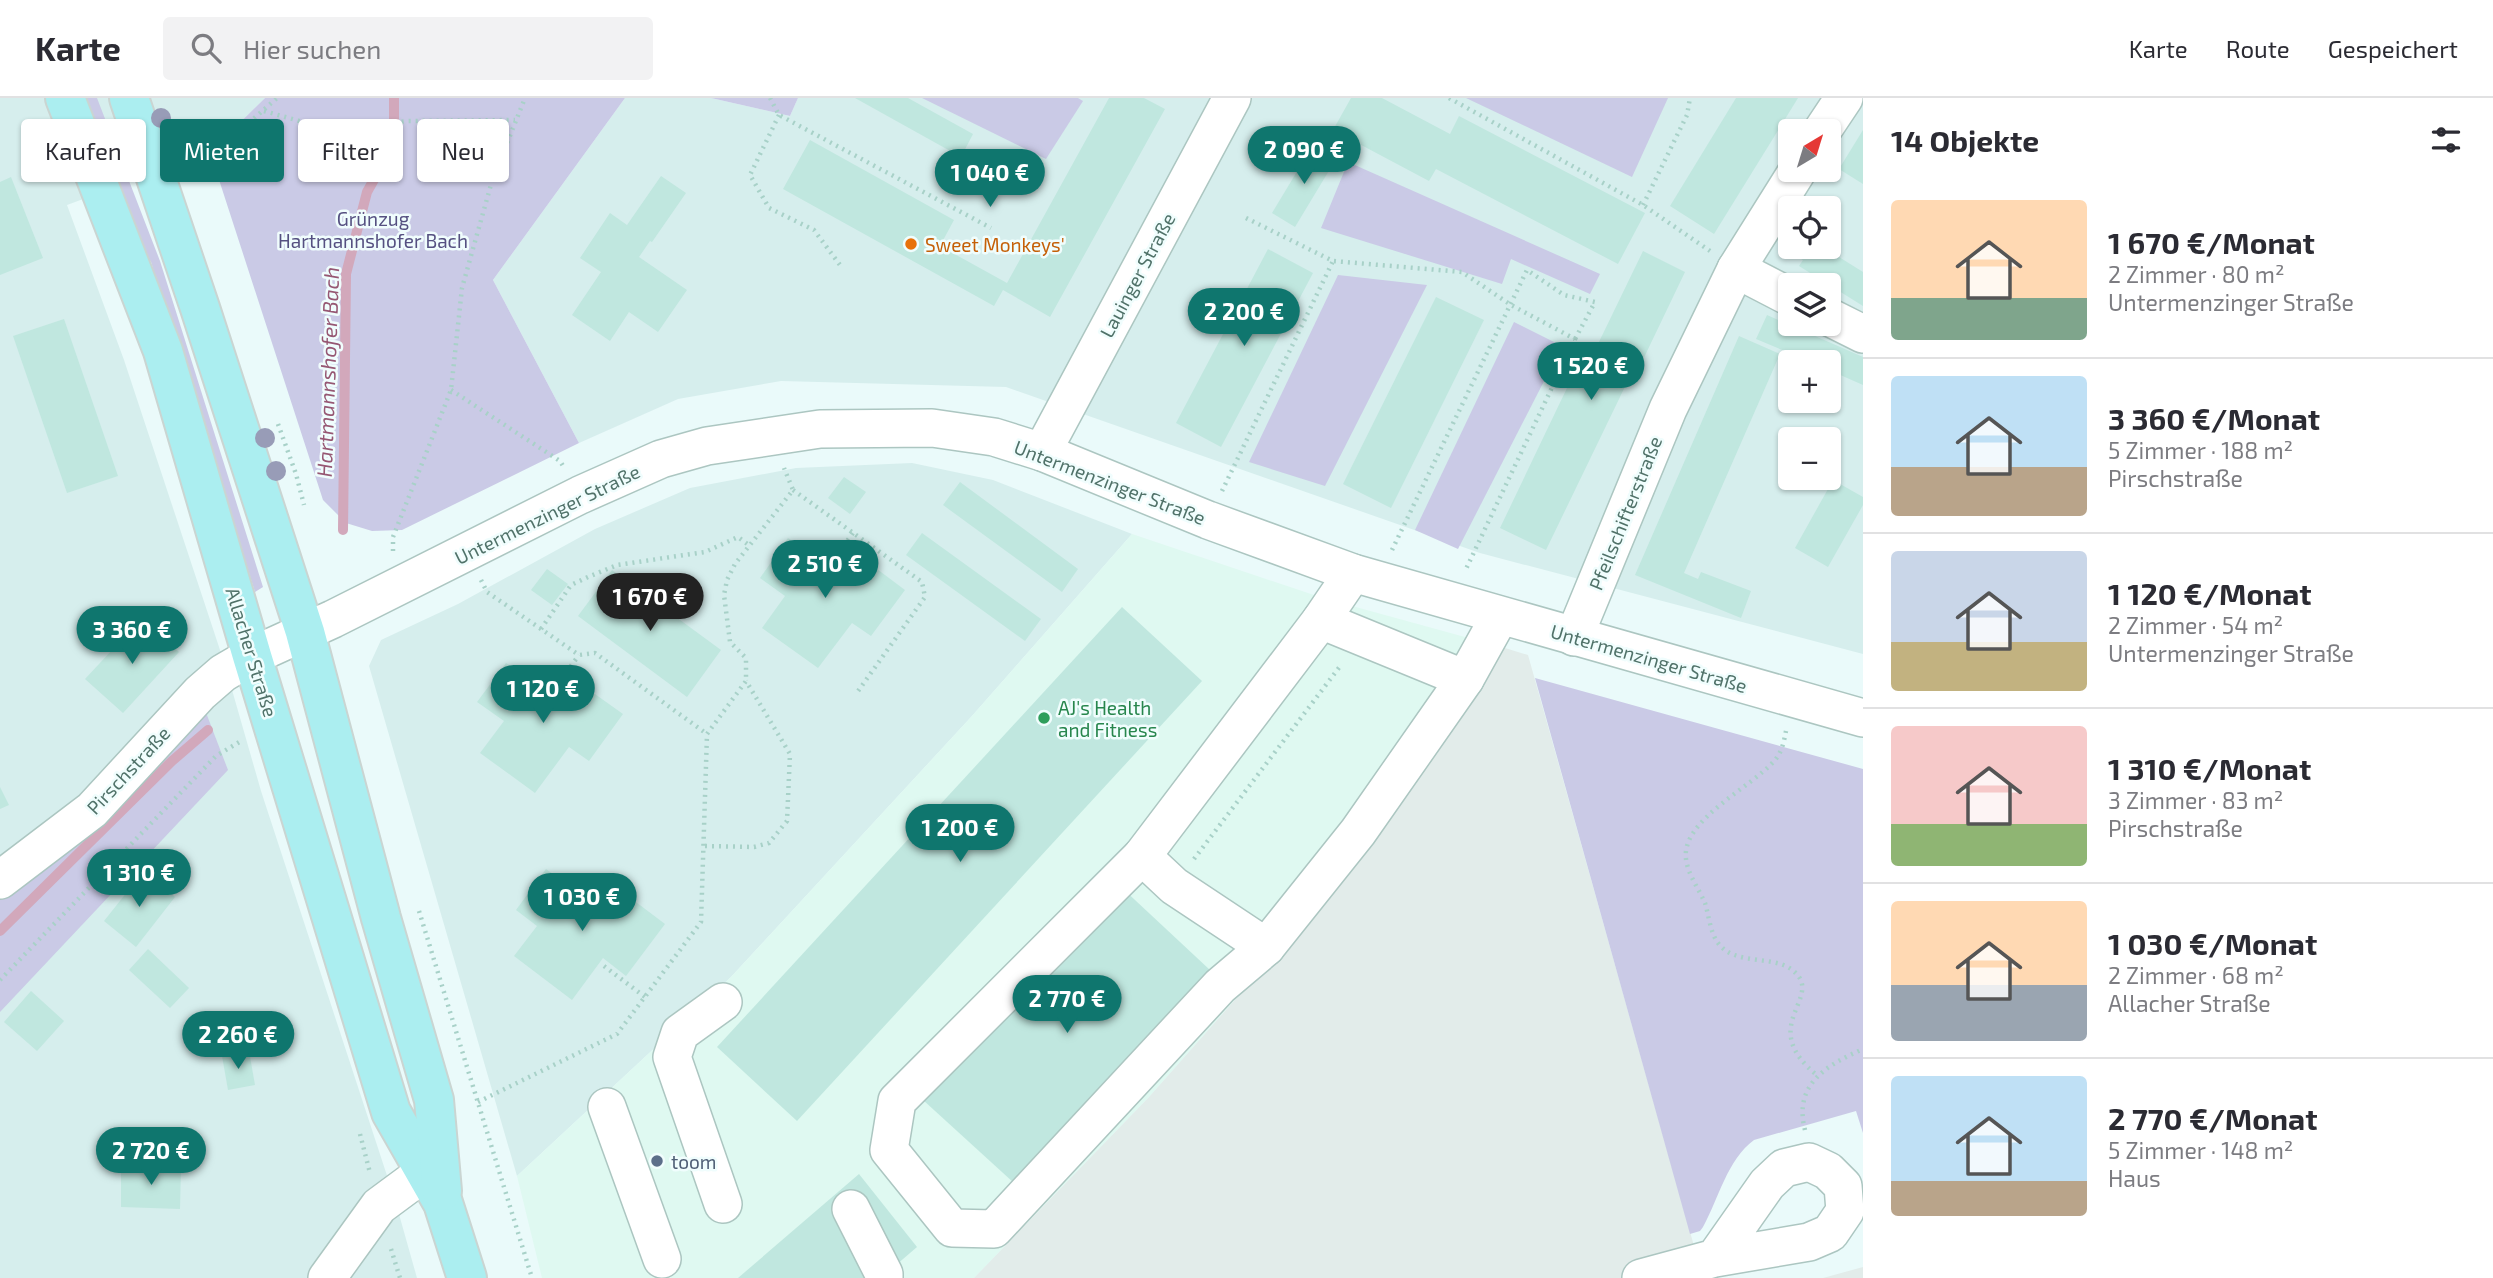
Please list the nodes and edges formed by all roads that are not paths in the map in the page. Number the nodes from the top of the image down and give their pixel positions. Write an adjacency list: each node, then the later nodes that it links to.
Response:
1 (65, 98): 17 (main road, Allacher Straße)
2 (129, 98): 15 (main road, Allacher Straße)
3 (1232, 98): 11 (street, Lauinger Straße)
4 (1843, 98): 5 (street)
5 (1830, 119)
6 (1791, 182): 7 (street, Pfeilschifterstraße)
7 (1737, 269): 8 (street); 16 (street, Pfeilschifterstraße)
8 (1778, 291)
9 (1841, 323): 10 (street)
10 (1863, 334)
11 (1042, 452): 12 (street, Untermenzinger Straße); 15 (street, Untermenzinger Straße)
12 (1366, 576): 13 (street, Untermenzinger Straße); 14 (street)
13 (1500, 616): 16 (street, Untermenzinger Straße); 18 (street)
14 (1321, 620): 18 (street); 20 (street)
15 (305, 632): 17 (street, Untermenzinger Straße); 25 (main road, Allacher Straße)
16 (1574, 637): 19 (street, Untermenzinger Straße)
17 (252, 656): 21 (street, Pirschstraße); 25 (main road, Allacher Straße)
18 (1465, 679): 22 (street)
19 (1861, 710)
20 (1142, 856): 22 (street); 22 (street)
21 (0, 880)
22 (1266, 947)
23 (723, 1002): 26 (street)
24 (607, 1107): 29 (street)
25 (434, 1188): 30 (street); 31 (main road, Allacher Straße)
26 (723, 1204)
27 (851, 1209): 32 (street)
28 (1714, 1258): 28 (street); 33 (street)
29 (662, 1259)
30 (327, 1278)
31 (467, 1278)
32 (884, 1278)
33 (1641, 1278)

